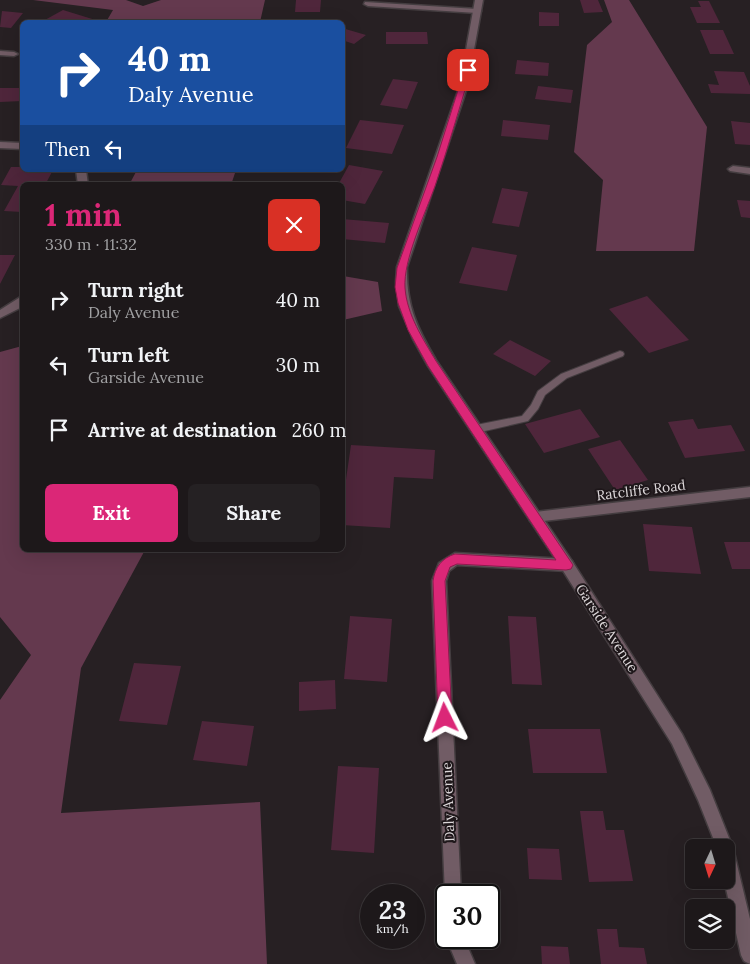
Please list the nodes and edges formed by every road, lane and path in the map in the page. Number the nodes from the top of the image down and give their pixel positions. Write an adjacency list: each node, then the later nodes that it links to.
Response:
1 (368, 4): 2 (street)
2 (478, 6): 12 (street, Garside Avenue)
3 (0, 53): 4 (street)
4 (14, 54)
5 (0, 145): 6 (street)
6 (20, 146)
7 (732, 169): 8 (street)
8 (750, 170)
9 (20, 301): 10 (street)
10 (0, 314)
11 (620, 354): 12 (lane)
12 (476, 429): 14 (street, Garside Avenue)
13 (750, 492): 14 (street, Ratcliffe Road)
14 (535, 518): 15 (street, Garside Avenue)
15 (566, 565): 16 (street, Garside Avenue); 17 (street, Daly Avenue)
16 (721, 839)
17 (452, 884)
18 (734, 889): 20 (street)
19 (460, 949): 21 (street)
20 (750, 955)
21 (466, 964)

